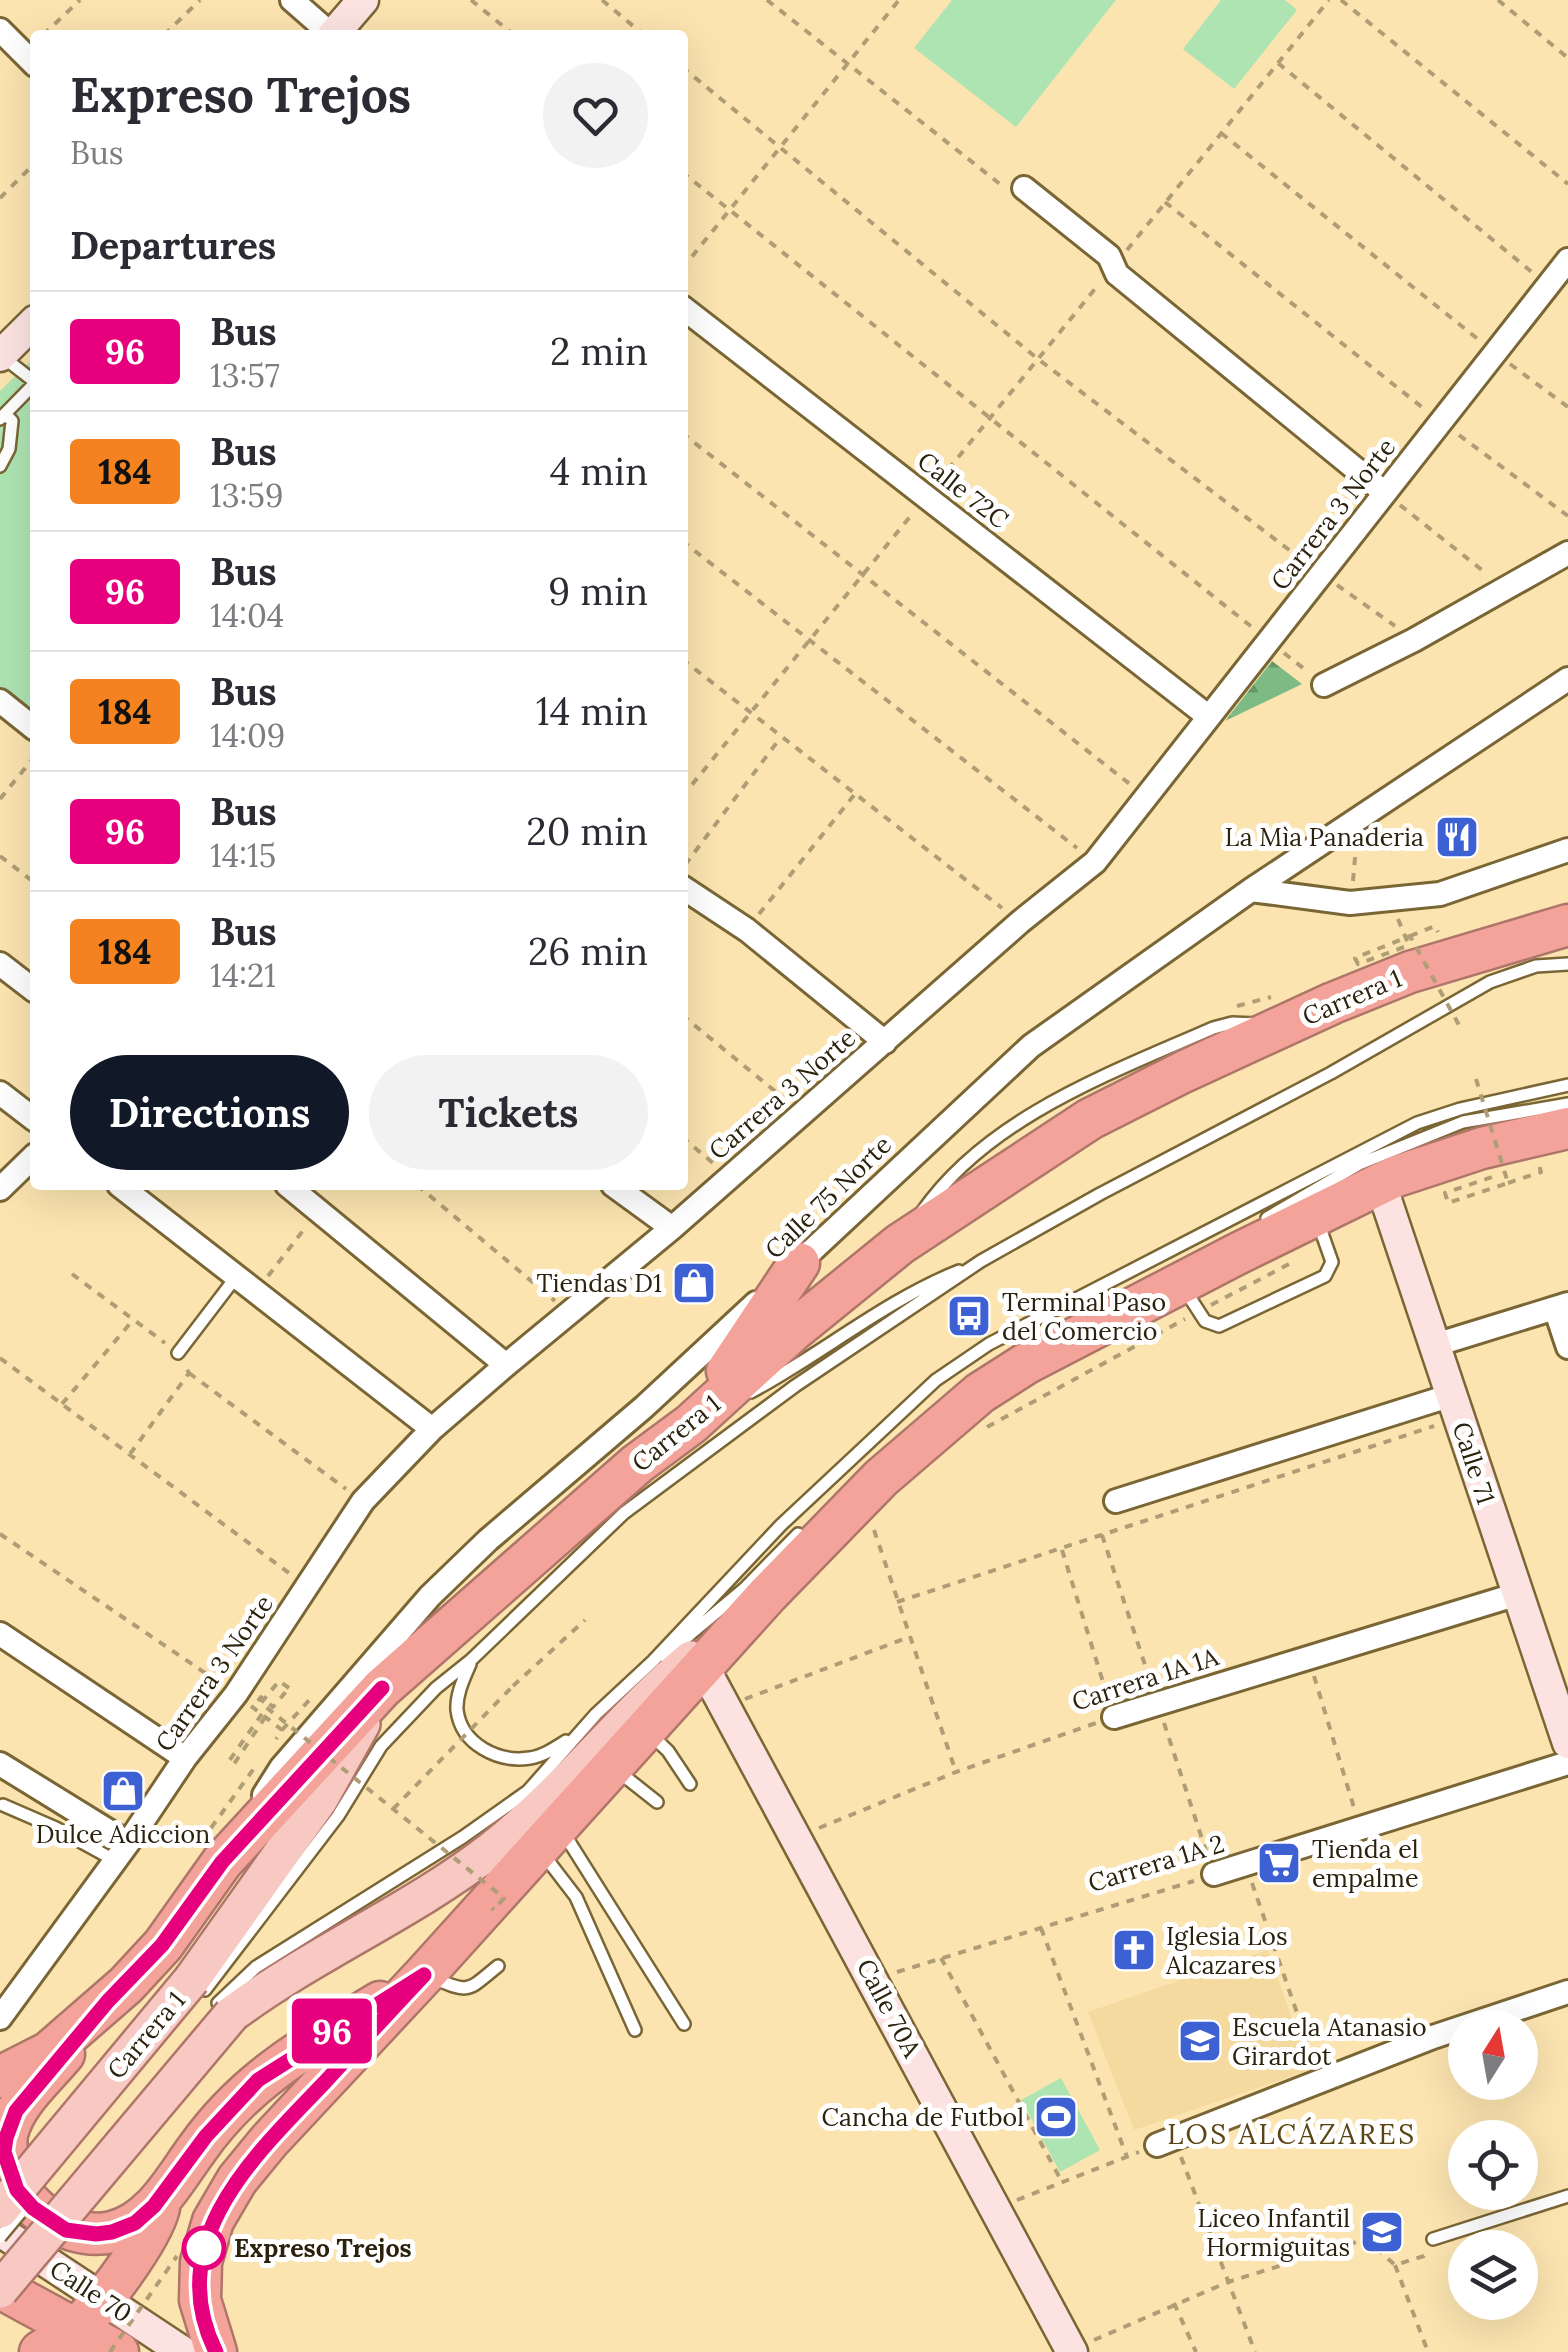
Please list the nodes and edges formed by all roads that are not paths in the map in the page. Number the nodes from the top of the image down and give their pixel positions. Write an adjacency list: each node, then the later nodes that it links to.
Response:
1 (292, 0): 4 (street)
2 (363, 0): 5 (street)
3 (0, 30): 6 (street)
4 (326, 30)
5 (336, 30)
6 (30, 60)
7 (1024, 188): 16 (street)
8 (1568, 260): 16 (street, Carrera 3 Norte)
9 (690, 313): 21 (street, Calle 72C)
10 (30, 326): 11 (street)
11 (0, 355): 12 (lane)
12 (30, 379)
13 (30, 388): 14 (lane)
14 (2, 417): 15 (lane)
15 (0, 466)
16 (1385, 493): 21 (street, Carrera 3 Norte)
17 (1568, 553): 19 (street)
18 (1568, 679): 24 (street, Calle 75 Norte)
19 (1324, 685)
20 (0, 701): 22 (street)
21 (1209, 717): 32 (street, Carrera 3 Norte)
22 (30, 725)
23 (1568, 850): 24 (street)
24 (1251, 890): 47 (street, Calle 75 Norte)
25 (688, 891): 32 (street)
26 (1568, 926): 60 (highway, Carrera 1)
27 (1568, 954): 30 (lane)
28 (0, 964): 31 (street)
29 (1568, 964): 30 (lane)
30 (1536, 966): 46 (lane)
31 (30, 987)
32 (885, 1042): 45 (street, Carrera 3 Norte)
33 (1568, 1084): 70 (lane)
34 (0, 1092): 36 (street)
35 (1568, 1104): 44 (lane)
36 (30, 1116)
37 (1568, 1128): 39 (highway, Carrera 1)
38 (30, 1161): 40 (street)
39 (1380, 1182): 44 (highway, Carrera 1); 52 (street, Calle 71)
40 (0, 1189)
41 (124, 1190): 48 (street)
42 (294, 1190): 56 (street)
43 (620, 1190): 45 (street)
44 (1311, 1205): 49 (highway, Carrera 1); 49 (lane)
45 (672, 1228): 56 (street, Carrera 3 Norte)
46 (981, 1261): 60 (lane); 67 (lane)
47 (799, 1263): 60 (highway); 84 (street, Calle 75 Norte)
48 (236, 1277): 54 (lane); 61 (street)
49 (1180, 1284): 64 (highway, Carrera 1)
50 (1562, 1306): 52 (street); 53 (street)
51 (1080, 1320): 55 (lane)
52 (1435, 1345): 59 (street, Calle 71)
53 (1568, 1347)
54 (178, 1353)
55 (1000, 1364)
56 (506, 1365): 61 (street, Carrera 3 Norte)
57 (984, 1374): 58 (lane)
58 (969, 1384)
59 (1455, 1406): 62 (street); 65 (street, Calle 71)
60 (692, 1424): 69 (highway, Carrera 1)
61 (432, 1429): 76 (street, Carrera 3 Norte)
62 (1116, 1502)
63 (808, 1525): 70 (lane)
64 (768, 1594): 68 (highway); 92 (main road, Carrera 1)
65 (1518, 1594): 71 (street, Calle 71); 72 (street, Carrera 1A 1A)
66 (0, 1634): 76 (street)
67 (471, 1660): 74 (lane); 89 (lane)
68 (703, 1666): 73 (highway); 108 (street, Calle 70A)
69 (382, 1688): 84 (highway); 89 (main road, Carrera 1)
70 (622, 1692): 74 (lane)
71 (1561, 1696): 75 (street, Calle 71)
72 (1114, 1717)
73 (646, 1730): 79 (highway); 80 (lane)
74 (577, 1734): 92 (lane)
75 (1568, 1743)
76 (185, 1758): 85 (street, Carrera 3 Norte)
77 (1568, 1762): 86 (street, Carrera 1A 2)
78 (0, 1764): 85 (street)
79 (612, 1766): 81 (lane); 83 (highway)
80 (690, 1784)
81 (657, 1802)
82 (3, 1805): 85 (lane)
83 (548, 1836): 88 (highway); 94 (lane); 95 (lane)
84 (216, 1845): 91 (highway)
85 (121, 1852): 93 (street, Carrera 3 Norte)
86 (1214, 1874)
87 (498, 1966): 88 (lane)
88 (424, 1975): 100 (highway); 111 (highway)
89 (197, 1992): 103 (main road, Carrera 1, bridge)
90 (1568, 1992): 97 (street)
91 (108, 2001): 96 (highway); 100 (highway)
92 (219, 2012): 105 (main road, Carrera 1, bridge)
93 (0, 2018)
94 (684, 2024)
95 (635, 2030)
96 (6, 2082)
97 (1166, 2142)
98 (36, 2193): 103 (lane, bridge)
99 (1568, 2196): 104 (lane)
100 (162, 2197): 106 (highway)
101 (48, 2206): 102 (lane)
102 (36, 2221)
103 (7, 2233): 106 (street, Calle 70)
104 (1434, 2238)
105 (0, 2289): 107 (highway)
106 (102, 2298): 107 (highway); 110 (street, Calle 70)
107 (58, 2339): 109 (highway)
108 (1072, 2351)
109 (114, 2352)
110 (183, 2352)
111 (216, 2352)

